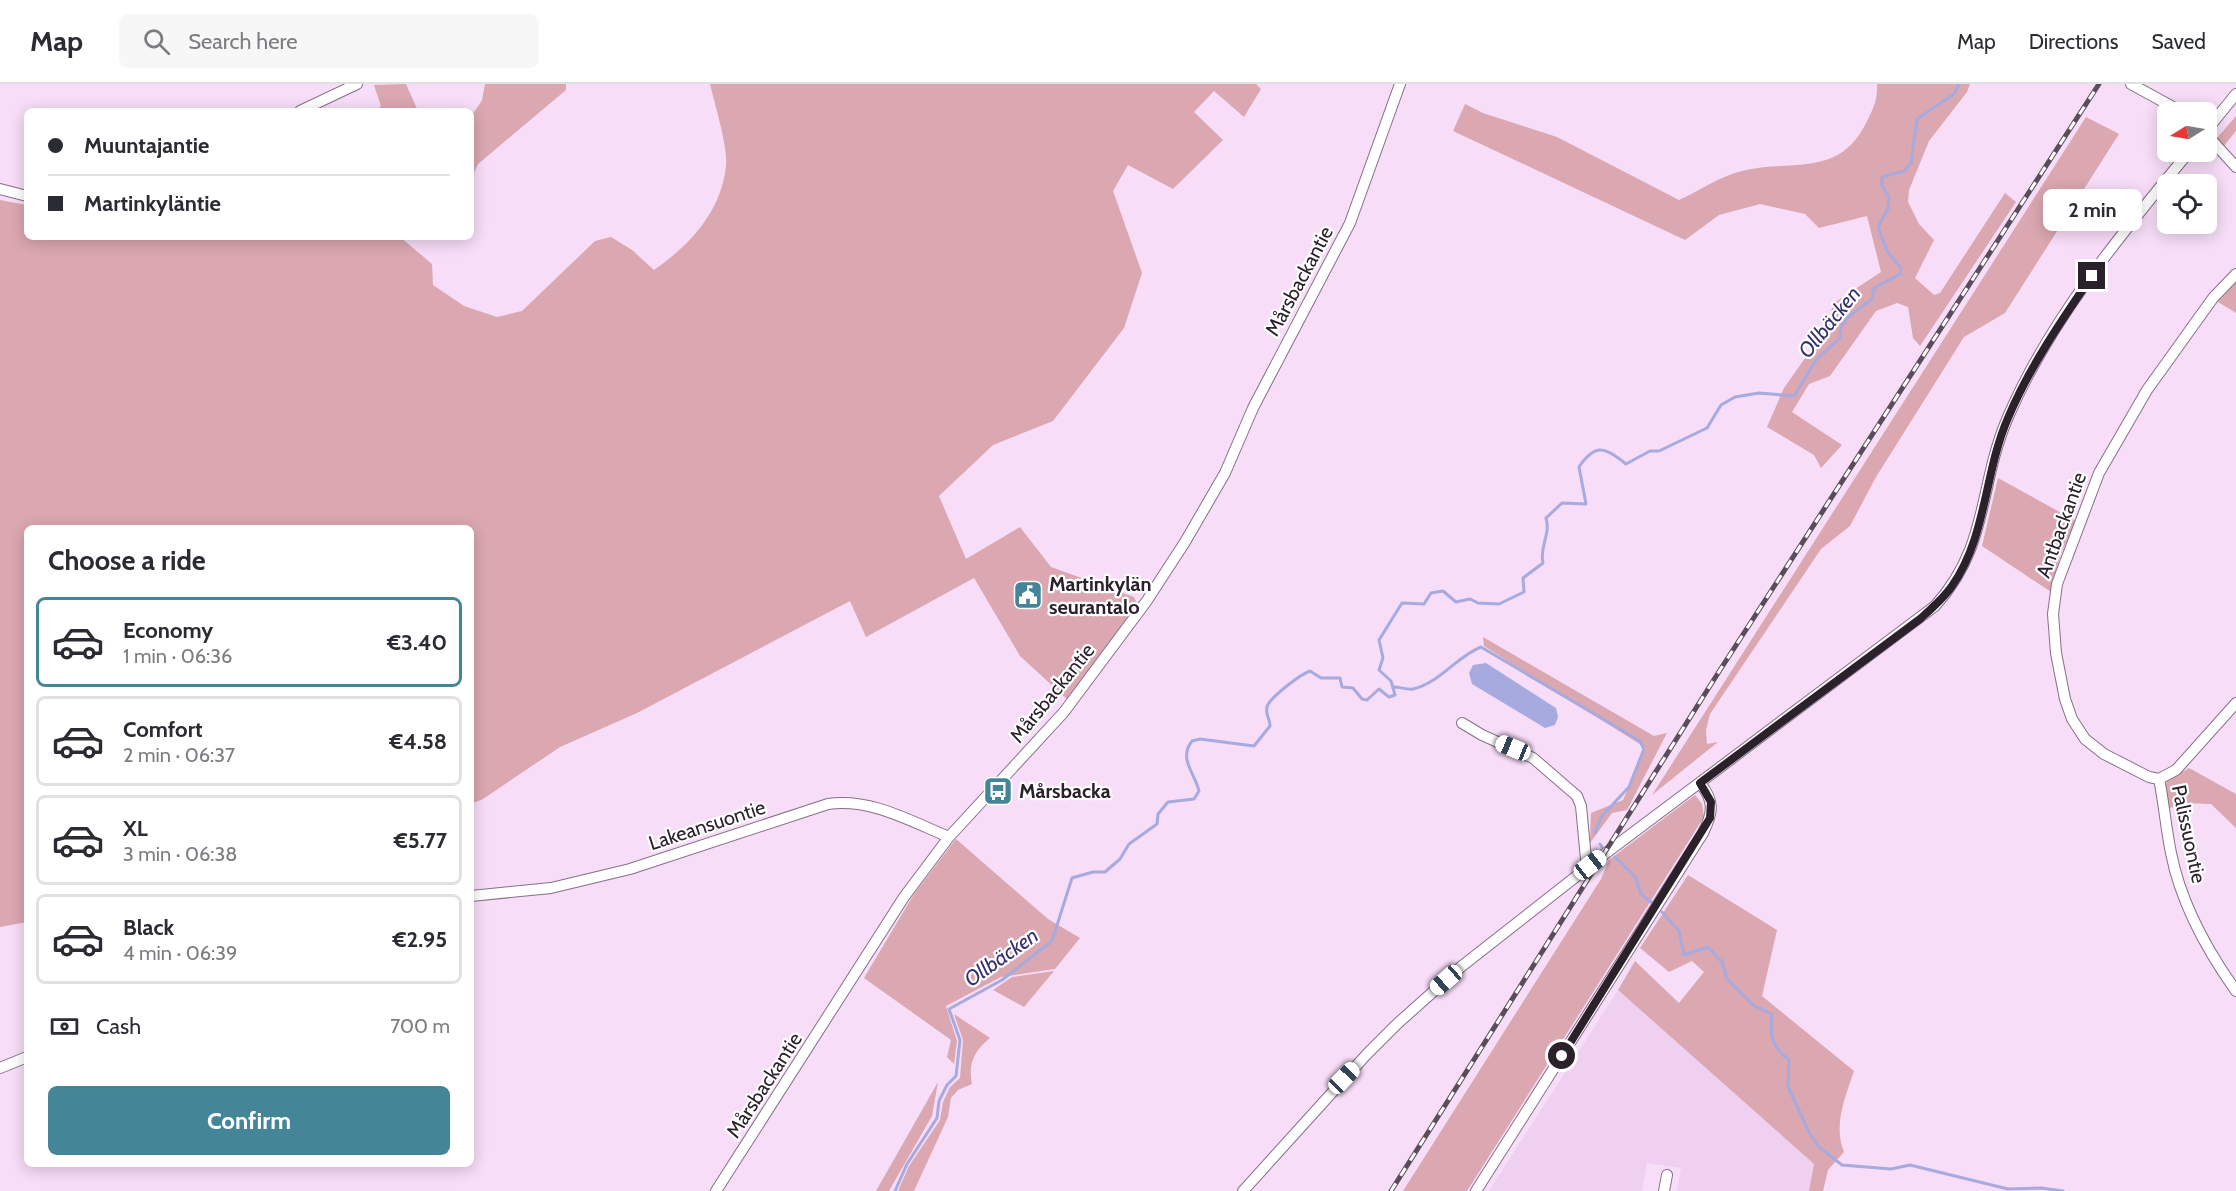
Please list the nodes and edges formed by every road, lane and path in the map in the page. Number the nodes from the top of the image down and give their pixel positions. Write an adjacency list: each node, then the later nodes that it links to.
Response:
1 (357, 84): 6 (street)
2 (1400, 84): 18 (street, Mårsbackantie)
3 (2131, 84): 5 (street)
4 (2236, 94): 7 (street)
5 (2164, 102)
6 (306, 108)
7 (2217, 119)
8 (2217, 145): 10 (street)
9 (2181, 162): 17 (street)
10 (2236, 166)
11 (0, 189): 12 (street)
12 (24, 195)
13 (2236, 274): 16 (street, Antbackantie)
14 (2236, 703): 16 (street)
15 (1462, 723): 19 (street)
16 (2159, 779): 21 (street, Palissuontie)
17 (1700, 783): 19 (street); 27 (street)
18 (949, 837): 20 (street, Lakeansuontie); 25 (street, Mårsbackantie)
19 (1590, 865): 26 (street)
20 (474, 896)
21 (2236, 991)
22 (24, 1058): 23 (street)
23 (0, 1068)
24 (1667, 1175): 28 (street)
25 (716, 1191)
26 (1243, 1191)
27 (1476, 1191)
28 (1664, 1191)

